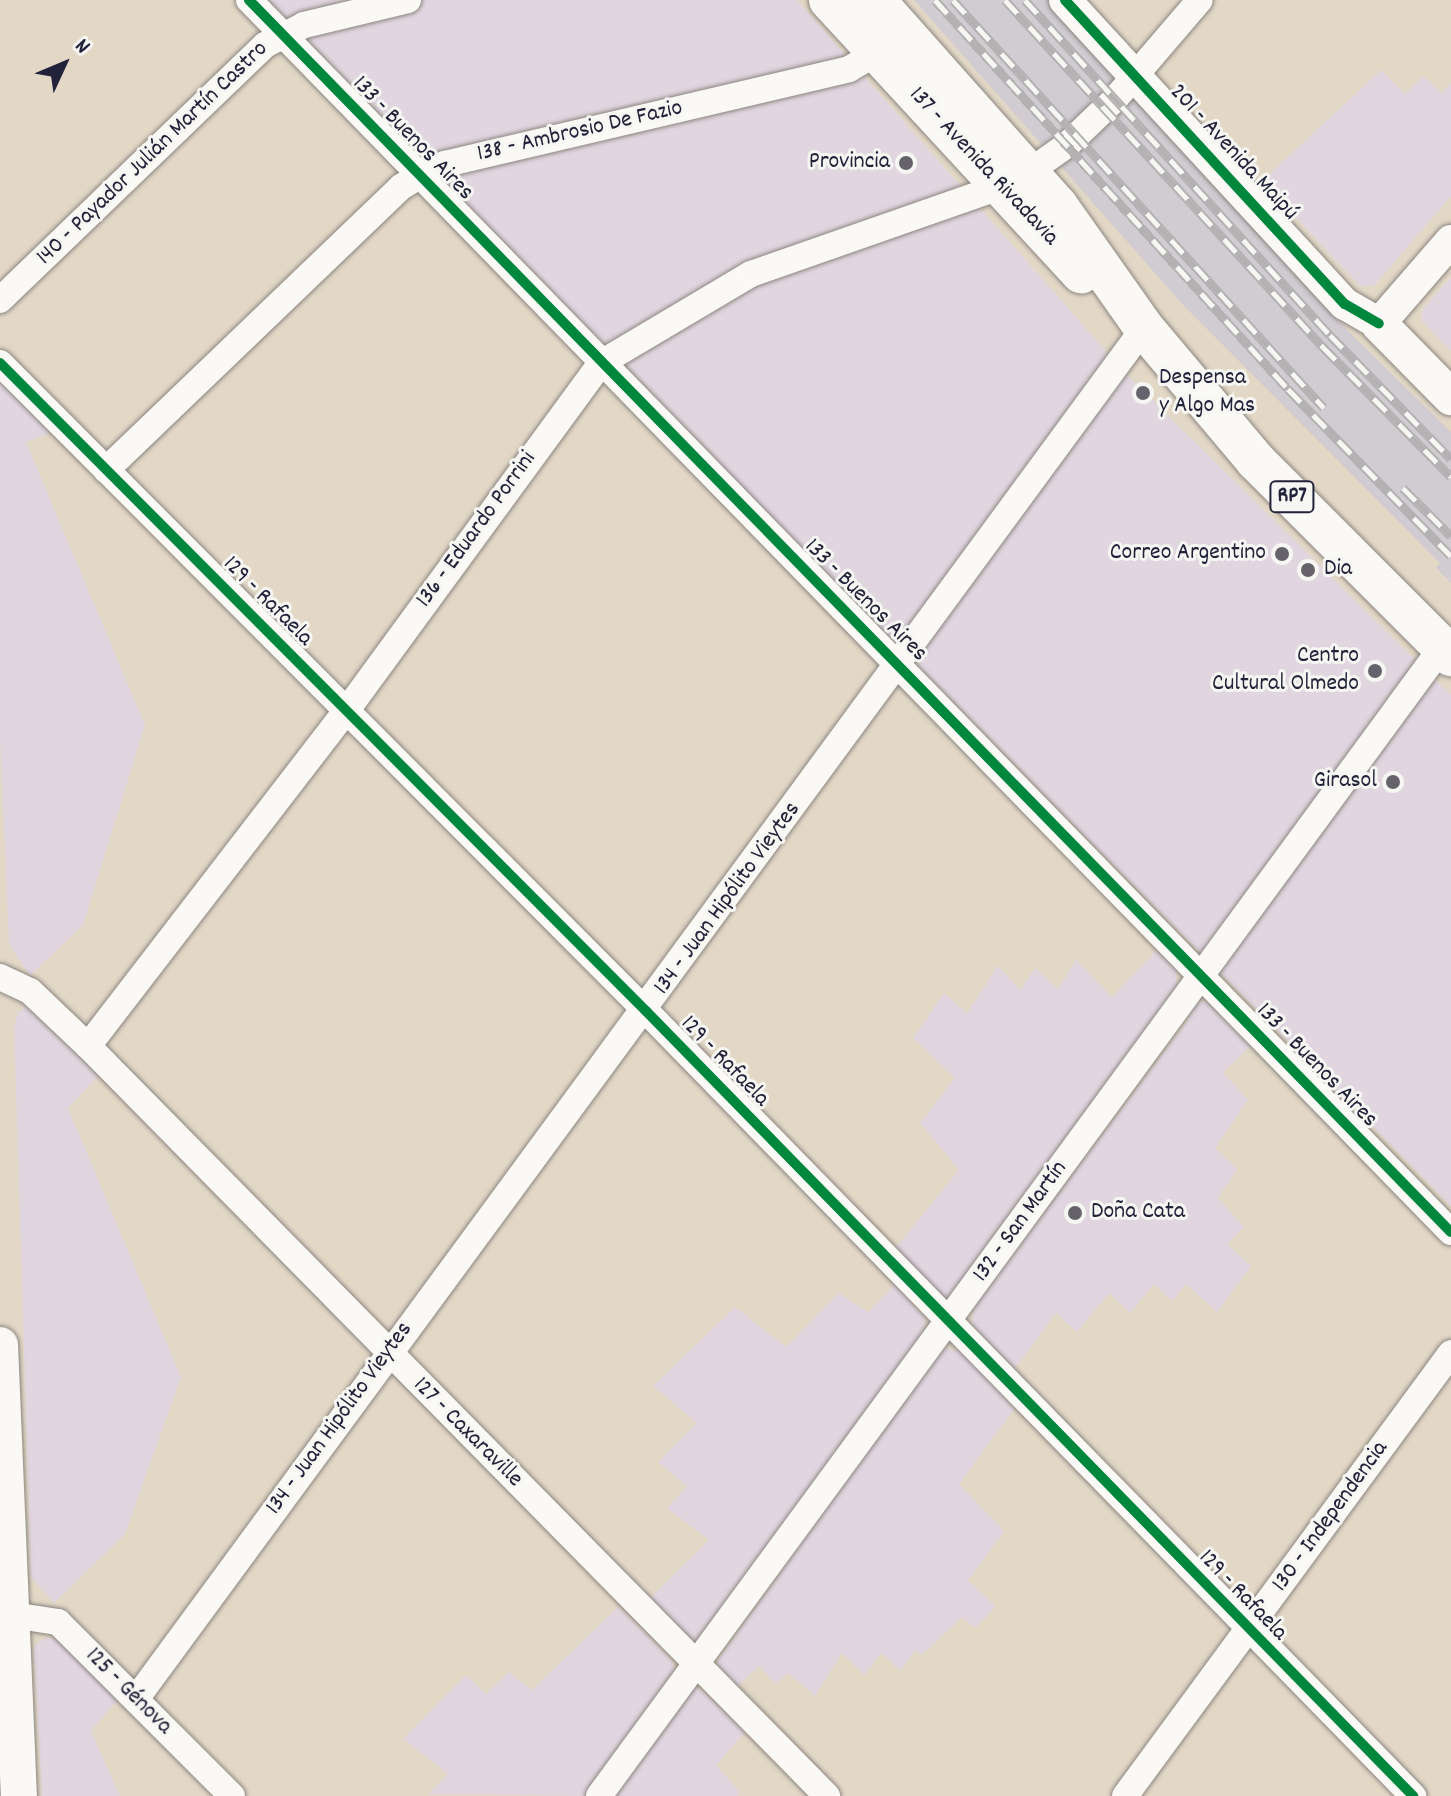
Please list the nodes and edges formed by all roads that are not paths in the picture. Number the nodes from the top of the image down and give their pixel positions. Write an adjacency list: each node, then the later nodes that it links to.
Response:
1 (249, 0): 7 (street, 133 - Buenos Aires)
2 (408, 0): 7 (street, 140 - Payador Julián Martín Castro)
3 (829, 0): 8 (main road, 137 - Avenida Rivadavia / RP7)
4 (875, 0): 11 (main road, 137 - Avenida Rivadavia / RP7)
5 (1065, 0): 9 (street, 201 - Avenida Maipú)
6 (1200, 0): 9 (street, 136 - Eduardo Porrini)
7 (282, 33): 10 (street, 133 - Buenos Aires); 13 (street, 140 - Payador Julián Martín Castro)
8 (877, 53): 10 (street, 138 - Ambrosio De Fazio); 11 (main road, 137 - Avenida Rivadavia / RP7)
9 (1135, 77): 11 (street, 136 - Eduardo Porrini); 14 (street, 201 - Avenida Maipú)
10 (419, 176): 17 (street, 133 - Buenos Aires); 19 (street, 138 - Ambrosio De Fazio)
11 (1015, 179): 15 (main road, 137 - Avenida Rivadavia / RP7); 17 (street, 136 - Eduardo Porrini)
12 (1451, 241): 14 (street)
13 (0, 300)
14 (1379, 324): 18 (main road, 201 - Avenida Maipú)
15 (1144, 328): 20 (main road, 137 - Avenida Rivadavia / RP7); 21 (street, 134 - Juan Hipólito Vieytes)
16 (0, 363): 19 (street, 129 - Rafaela)
17 (601, 363): 21 (street, 133 - Buenos Aires); 22 (street, 136 - Eduardo Porrini)
18 (1451, 397)
19 (106, 470): 22 (street, 129 - Rafaela)
20 (1446, 651): 23 (street, 132 - San Martín)
21 (899, 665): 23 (street, 133 - Buenos Aires); 25 (street, 134 - Juan Hipólito Vieytes)
22 (347, 710): 25 (street, 129 - Rafaela); 26 (street, 136 - Eduardo Porrini)
23 (1200, 976): 27 (street, 133 - Buenos Aires); 28 (street, 132 - San Martín)
24 (0, 977): 26 (street, 127 - Caxaraville)
25 (646, 1011): 28 (street, 129 - Rafaela); 30 (street, 134 - Juan Hipólito Vieytes)
26 (88, 1046): 30 (street, 127 - Caxaraville)
27 (1451, 1232)
28 (949, 1320): 33 (street, 129 - Rafaela); 34 (street, 132 - San Martín)
29 (0, 1345): 32 (main road)
30 (388, 1352): 34 (street, 127 - Caxaraville); 35 (street, 134 - Juan Hipólito Vieytes)
31 (1451, 1353): 33 (street, 130 - Independencia)
32 (6, 1615): 35 (street, 125 - Génova); 36 (main road)
33 (1247, 1631): 40 (street, 130 - Independencia); 41 (street, 129 - Rafaela)
34 (695, 1664): 38 (street, 132 - San Martín); 39 (street, 127 - Caxaraville)
35 (136, 1699): 37 (street, 125 - Génova)
36 (19, 1796)
37 (232, 1796)
38 (599, 1796)
39 (827, 1796)
40 (1125, 1796)
41 (1413, 1796)

